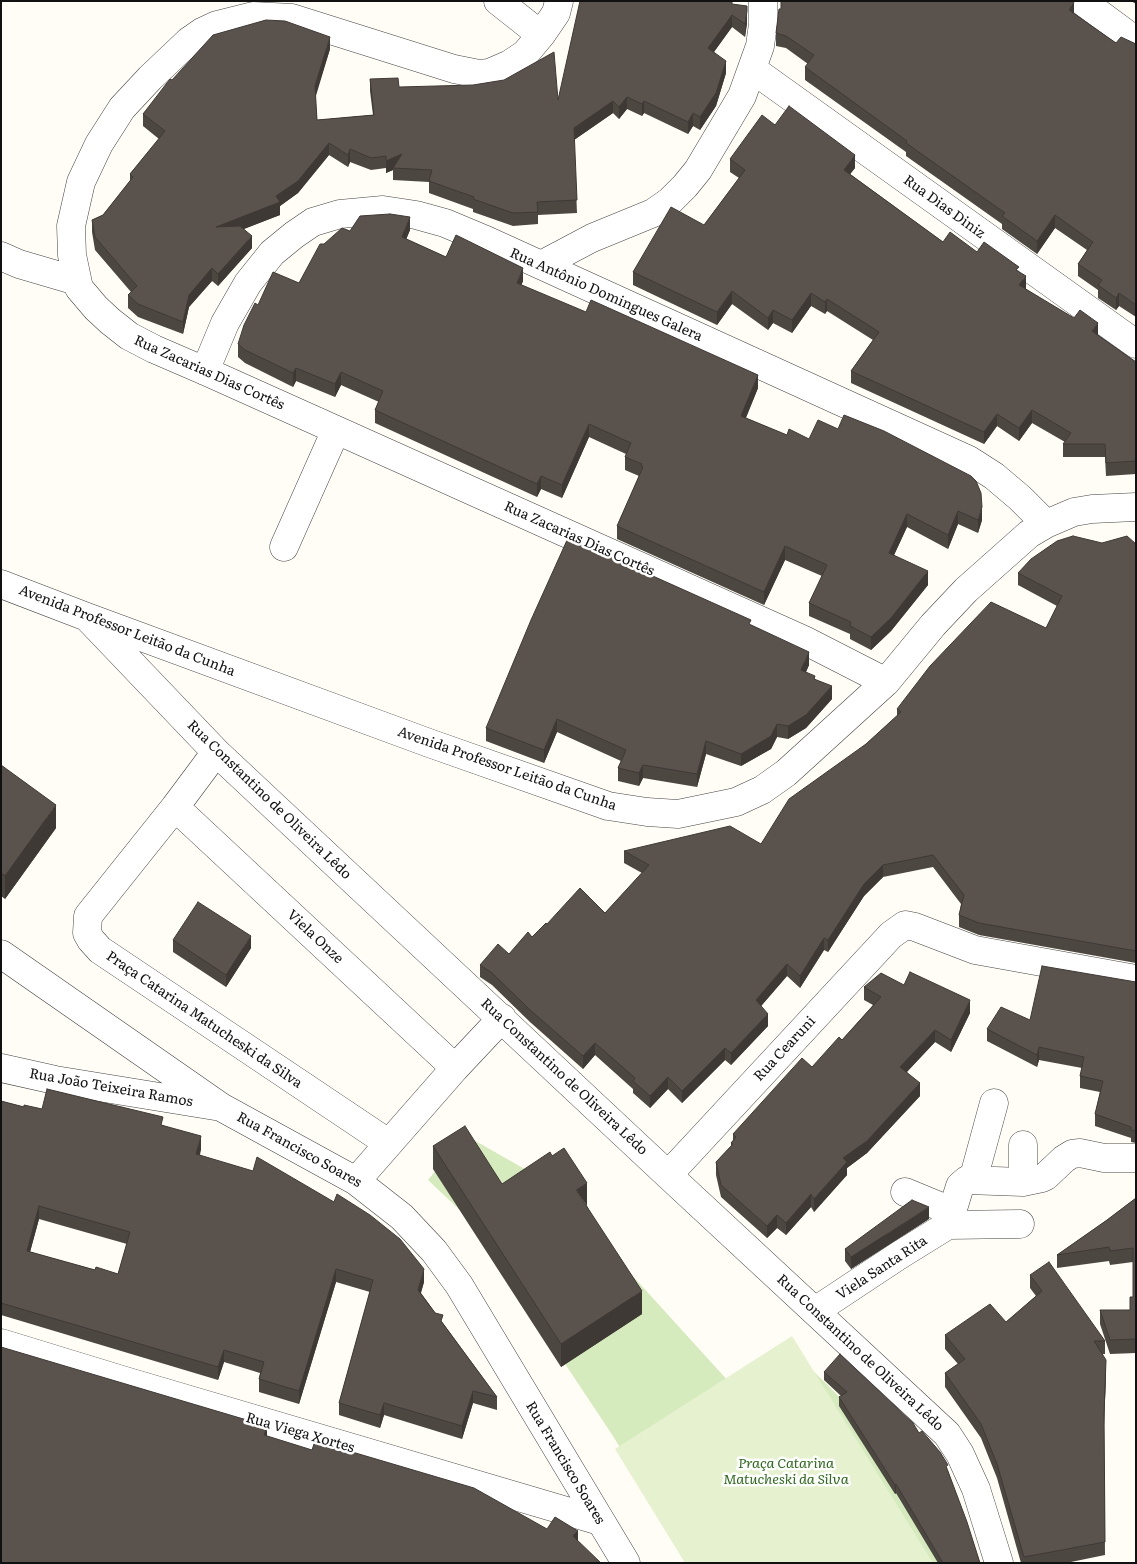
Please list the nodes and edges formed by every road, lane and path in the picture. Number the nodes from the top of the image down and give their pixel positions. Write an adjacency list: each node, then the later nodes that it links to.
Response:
1 (498, 1): 5 (street)
2 (560, 1): 5 (street, Rua Zacarias Dias Cortês)
3 (763, 1): 7 (street)
4 (1082, 1): 6 (street)
5 (541, 35): 10 (street, Rua Zacarias Dias Cortês)
6 (1136, 41)
7 (752, 69): 9 (street); 11 (street, Rua Dias Diniz)
8 (1, 256): 10 (street)
9 (541, 265): 12 (street, Rua Antônio Domingues Galera); 15 (street, Rua Antônio Domingues Galera)
10 (77, 281): 12 (street, Rua Zacarias Dias Cortês)
11 (1136, 344)
12 (205, 371): 13 (street, Rua Zacarias Dias Cortês)
13 (336, 430): 16 (street); 19 (street, Rua Zacarias Dias Cortês)
14 (1136, 507): 15 (street, Avenida Professor Leitão da Cunha)
15 (1046, 524): 19 (street, Avenida Professor Leitão da Cunha)
16 (284, 547)
17 (1, 584): 18 (street, Avenida Professor Leitão da Cunha)
18 (87, 617): 19 (street, Avenida Professor Leitão da Cunha); 20 (street, Rua Constantino de Oliveira Lêdo)
19 (886, 682)
20 (216, 752): 21 (street, Praça Catarina Matucheski da Silva); 24 (street, Rua Constantino de Oliveira Lêdo)
21 (175, 807): 26 (street, Viela Onze); 29 (street, Praça Catarina Matucheski da Silva)
22 (1, 954): 28 (street, Rua Francisco Soares)
23 (1136, 979): 32 (street, Rua Cearuni)
24 (502, 1018): 26 (street); 32 (street, Rua Constantino de Oliveira Lêdo)
25 (1, 1068): 28 (street, Rua João Teixeira Ramos)
26 (455, 1068): 29 (street)
27 (994, 1103): 33 (street)
28 (221, 1107): 34 (street, Rua Francisco Soares)
29 (388, 1143): 34 (street)
30 (1023, 1145): 35 (street)
31 (1134, 1158): 35 (street)
32 (668, 1175): 39 (street, Rua Constantino de Oliveira Lêdo)
33 (973, 1180): 35 (street); 37 (street)
34 (356, 1181): 41 (street, Rua Francisco Soares)
35 (1023, 1182)
36 (905, 1192): 37 (street)
37 (950, 1218): 38 (street); 39 (street, Viela Santa Rita)
38 (1020, 1224)
39 (815, 1311): 43 (street, Rua Constantino de Oliveira Lêdo)
40 (1, 1343): 41 (street, Rua Viega Xortes)
41 (600, 1521): 42 (street, Rua Francisco Soares)
42 (626, 1563)
43 (999, 1563)

